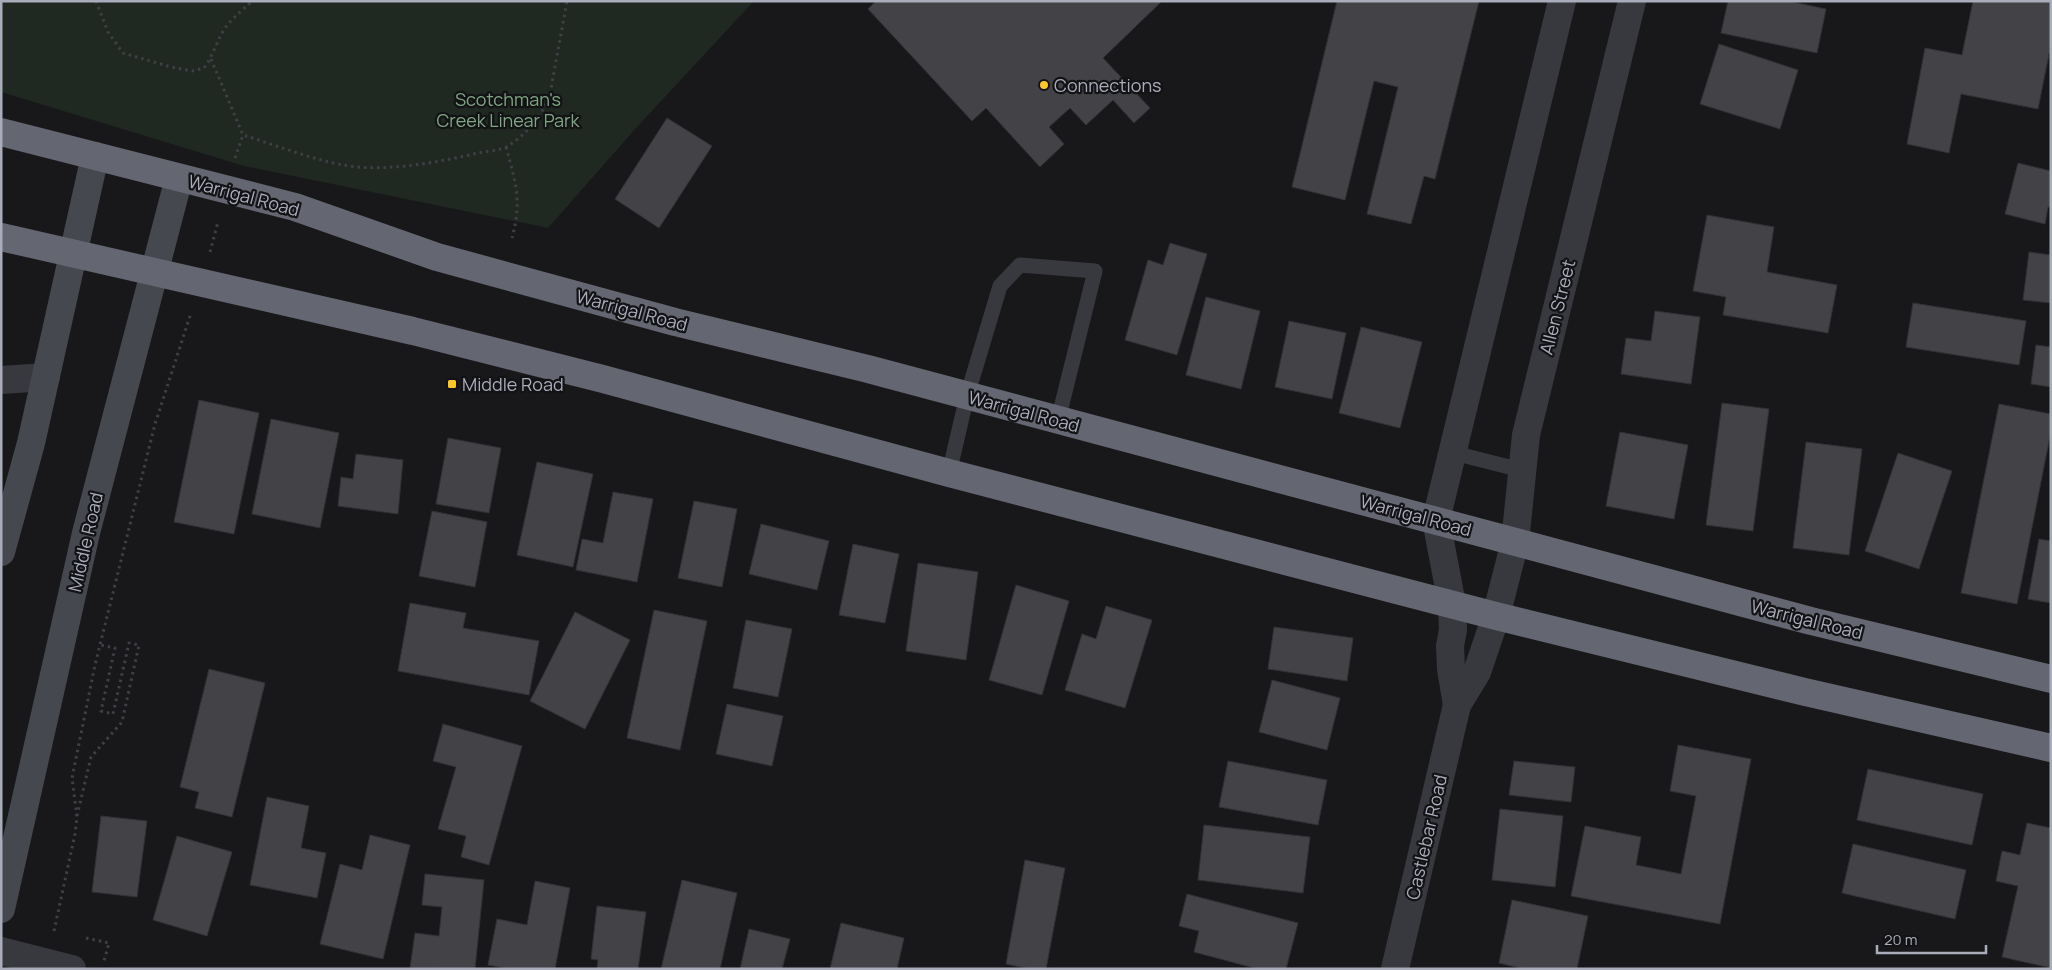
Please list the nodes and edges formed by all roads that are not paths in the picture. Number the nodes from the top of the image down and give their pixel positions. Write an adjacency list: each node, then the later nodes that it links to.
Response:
1 (1562, 1): 13 (street)
2 (1632, 1): 14 (street, Allen Street)
3 (1, 132): 4 (highway, Warrigal Road)
4 (95, 156): 5 (highway, Warrigal Road); 7 (street)
5 (178, 178): 8 (street, Middle Road); 11 (highway, Warrigal Road)
6 (1, 238): 7 (highway)
7 (74, 253): 8 (highway); 9 (street)
8 (154, 272): 15 (highway); 24 (street, Middle Road)
9 (46, 377): 10 (street); 18 (street)
10 (1, 380)
11 (967, 396): 12 (highway, Warrigal Road); 12 (lane); 15 (lane)
12 (1058, 420): 16 (highway, Warrigal Road)
13 (1454, 453): 14 (lane); 16 (street)
14 (1522, 470): 17 (street, Allen Street)
15 (949, 472): 19 (highway)
16 (1436, 520): 17 (highway, Warrigal Road); 19 (street)
17 (1514, 542): 20 (street, Allen Street); 21 (highway, Warrigal Road)
18 (1, 552)
19 (1452, 604): 20 (highway); 22 (street, Castlebar Road)
20 (1496, 616): 22 (street, Castlebar Road); 23 (highway)
21 (2051, 679)
22 (1457, 705): 27 (street, Castlebar Road)
23 (2051, 748)
24 (1, 909)
25 (12, 954): 26 (street)
26 (68, 968)
27 (1395, 969)

